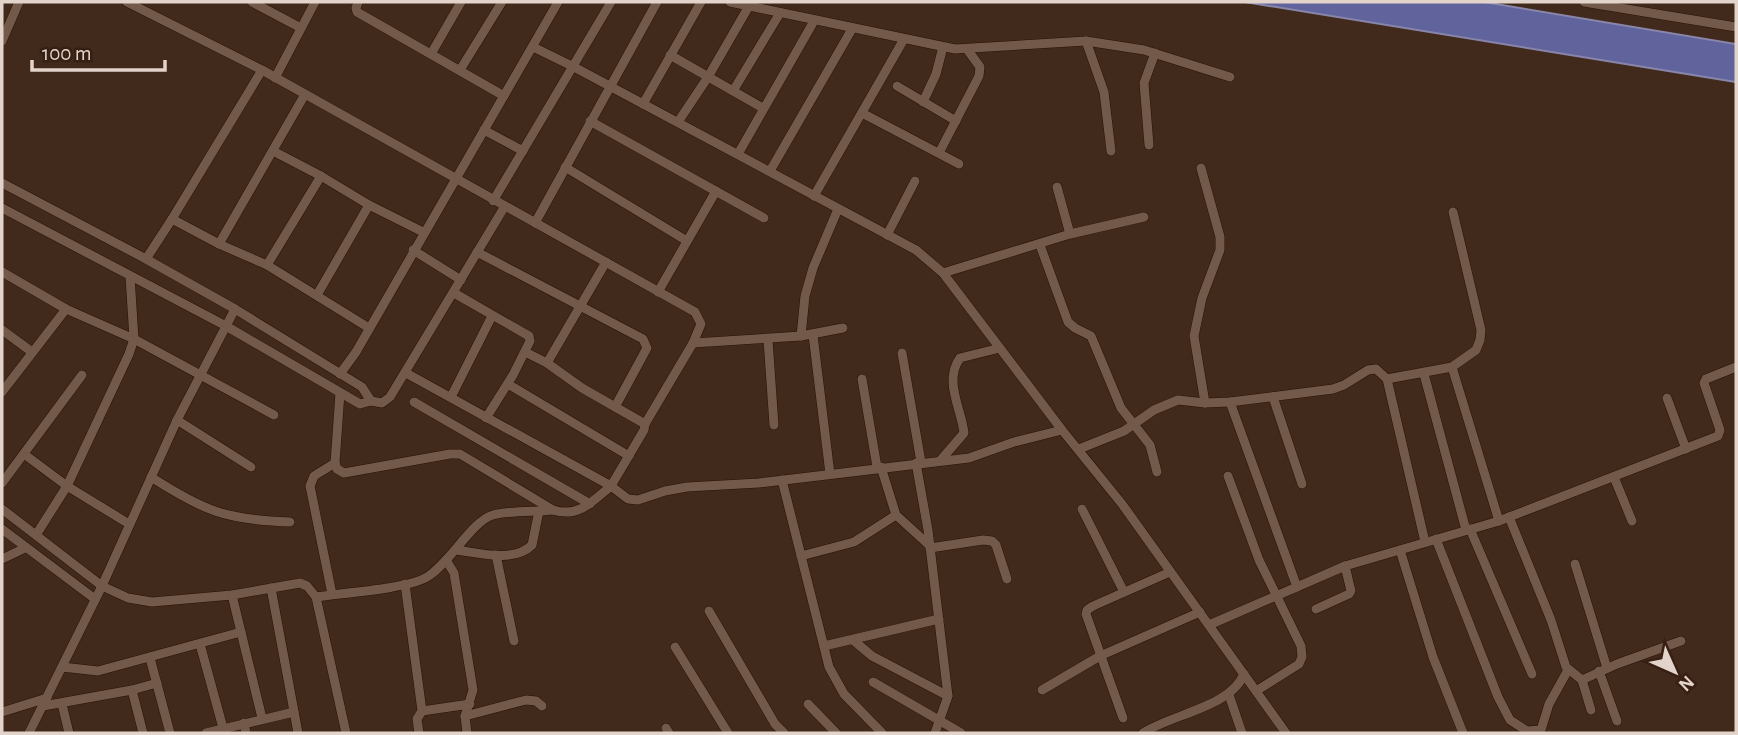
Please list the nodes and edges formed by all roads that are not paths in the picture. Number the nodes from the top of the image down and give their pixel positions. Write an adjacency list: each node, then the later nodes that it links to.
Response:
1 (19, 2): 22 (street)
2 (127, 2): 30 (street)
3 (252, 2): 18 (street)
4 (315, 2): 18 (street)
5 (358, 2): 27 (street)
6 (461, 2): 27 (street)
7 (502, 2): 31 (street)
8 (558, 2): 23 (street)
9 (611, 2): 29 (street)
10 (657, 2): 35 (street)
11 (701, 2): 28 (street)
12 (730, 2): 14 (street)
13 (1584, 2): 17 (street)
14 (749, 6): 15 (street); 32 (street)
15 (780, 13): 16 (street); 37 (street)
16 (814, 20): 19 (street); 42 (street)
17 (1736, 27)
18 (301, 28): 34 (street)
19 (852, 29): 20 (street); 57 (street)
20 (904, 40): 24 (street); 43 (street)
21 (1086, 40): 25 (street); 26 (street); 51 (street)
22 (2, 41)
23 (533, 47): 29 (street); 39 (street)
24 (943, 47): 25 (street); 40 (street)
25 (967, 49): 45 (street)
26 (1155, 53): 33 (street); 48 (street)
27 (431, 54): 31 (street)
28 (670, 55): 32 (street); 41 (street)
29 (574, 67): 35 (street); 50 (street)
30 (262, 70): 34 (street); 73 (street)
31 (460, 70): 39 (street)
32 (708, 77): 37 (street); 46 (street)
33 (1230, 77)
34 (275, 78): 38 (street)
35 (609, 86): 41 (street); 44 (street)
36 (897, 86): 40 (street)
37 (733, 92): 42 (street)
38 (304, 96): 49 (street); 59 (street)
39 (504, 96): 47 (street)
40 (923, 102): 45 (street)
41 (643, 103): 46 (street)
42 (764, 108): 53 (street)
43 (862, 113): 52 (street); 64 (street)
44 (590, 121): 55 (street); 63 (street)
45 (956, 121): 52 (street)
46 (678, 122): 53 (street)
47 (484, 130): 50 (street); 59 (street)
48 (1149, 145)
49 (272, 151): 58 (street); 79 (street)
50 (523, 151): 65 (street)
51 (1111, 151)
52 (939, 153): 54 (street)
53 (738, 154): 57 (street)
54 (959, 164)
55 (565, 167): 74 (street); 78 (street)
56 (1201, 168): 129 (street)
57 (770, 172): 64 (street)
58 (321, 176): 66 (street); 85 (street)
59 (457, 179): 65 (street); 75 (street)
60 (915, 181): 77 (street)
61 (2, 183): 83 (street)
62 (1057, 187): 76 (street)
63 (716, 191): 72 (street); 78 (street)
64 (814, 196): 69 (street)
65 (493, 201): 67 (street)
66 (369, 205): 75 (street); 92 (street)
67 (505, 206): 74 (street); 82 (street)
68 (2, 208): 88 (street)
69 (838, 209): 77 (street); 102 (street)
70 (1453, 212): 111 (street)
71 (1144, 216): 76 (street)
72 (764, 218)
73 (172, 219): 79 (street); 83 (street)
74 (535, 223): 84 (street)
75 (423, 232): 81 (street)
76 (1070, 234): 80 (street)
77 (887, 235): 87 (street)
78 (687, 241): 90 (street)
79 (219, 244): 85 (street)
80 (1040, 245): 87 (street); 136 (street)
81 (413, 250): 89 (street); 98 (street)
82 (478, 252): 89 (street); 93 (street)
83 (146, 259): 95 (street)
84 (606, 262): 90 (street); 93 (street)
85 (267, 265): 92 (street)
86 (2, 272): 94 (street)
87 (943, 273): 106 (street)
88 (131, 275): 97 (street); 103 (street)
89 (461, 280): 91 (street)
90 (658, 292): 105 (street)
91 (454, 293): 96 (street); 113 (street)
92 (317, 295): 98 (street)
93 (581, 306): 110 (street); 130 (street)
94 (66, 309): 103 (street); 107 (street)
95 (235, 309): 97 (street); 114 (street)
96 (492, 316): 108 (street); 123 (street)
97 (226, 326): 117 (street); 122 (street)
98 (369, 328): 114 (street)
99 (843, 328): 101 (street)
100 (2, 330): 107 (street)
101 (813, 335): 102 (street); 148 (street)
102 (801, 337): 104 (street)
103 (134, 339): 117 (street); 155 (street)
104 (768, 340): 105 (street); 135 (street)
105 (693, 343): 134 (street)
106 (1000, 348): 137 (street); 142 (street)
107 (32, 352): 121 (street)
108 (525, 352): 110 (street); 120 (street)
109 (902, 353): 144 (street)
110 (547, 363): 130 (street)
111 (1452, 367): 115 (street); 164 (street)
112 (1736, 367): 139 (street)
113 (406, 373): 123 (street); 126 (street)
114 (340, 374): 126 (street)
115 (1424, 374): 119 (street); 169 (street)
116 (82, 375): 140 (street)
117 (200, 376): 131 (street); 133 (street)
118 (862, 379): 146 (street)
119 (1387, 379): 124 (street); 172 (street)
120 (508, 384): 132 (street); 141 (street)
121 (2, 392)
122 (340, 393): 126 (street); 143 (street)
123 (452, 397): 132 (street)
124 (1273, 397): 128 (street); 154 (street)
125 (1667, 398): 139 (street)
126 (371, 401)
127 (414, 402): 157 (street)
128 (1230, 402): 129 (street); 187 (street)
129 (1205, 403): 136 (street)
130 (615, 407): 134 (street)
131 (274, 415)
132 (486, 418): 156 (street)
133 (177, 420): 145 (street); 150 (street)
134 (645, 424): 141 (street)
135 (774, 425)
136 (1134, 425): 138 (street); 147 (street)
137 (1062, 430): 138 (street); 142 (street)
138 (1079, 449): 183 (street)
139 (1686, 449): 151 (street)
140 (24, 454): 153 (street); 155 (street)
141 (629, 456): 156 (street)
142 (940, 461): 144 (street)
143 (335, 463): 160 (street); 190 (street)
144 (919, 463): 146 (street); 173 (street)
145 (251, 467)
146 (879, 467): 148 (street); 162 (street)
147 (1157, 472)
148 (830, 474): 152 (street)
149 (1228, 476): 192 (street)
150 (151, 477): 166 (street); 167 (street)
151 (1614, 477): 163 (street); 165 (street)
152 (782, 480): 156 (street); 178 (street)
153 (2, 483)
154 (1302, 484)
155 (67, 486): 167 (street); 170 (street)
156 (611, 486): 157 (street)
157 (590, 504): 160 (street)
158 (2, 509): 170 (street)
159 (1082, 509): 189 (street)
160 (553, 510): 161 (street)
161 (539, 511): 175 (street); 177 (street)
162 (896, 515): 173 (street); 178 (street)
163 (1509, 517): 164 (street); 210 (street)
164 (1499, 521): 169 (street)
165 (1632, 521)
166 (290, 522)
167 (129, 524): 186 (street)
168 (2, 529): 174 (street)
169 (1468, 530): 171 (street); 213 (street)
170 (36, 535): 186 (street)
171 (1436, 539): 172 (street); 210 (street)
172 (1425, 542): 176 (street)
173 (929, 546): 184 (street); 198 (street)
174 (25, 548): 179 (street); 194 (street)
175 (456, 550): 177 (street); 180 (street)
176 (1399, 550): 182 (street); 257 (street)
177 (496, 555): 202 (street)
178 (801, 556): 205 (street)
179 (2, 559)
180 (446, 560): 185 (street); 224 (street)
181 (1575, 564): 211 (street)
182 (1345, 566): 187 (street); 195 (street)
183 (1170, 572): 189 (street); 197 (street)
184 (1007, 579)
185 (405, 584): 190 (street); 228 (street)
186 (102, 586): 191 (street); 194 (street)
187 (1297, 587): 192 (street)
188 (271, 588): 191 (street); 193 (street); 230 (street)
189 (1124, 592): 207 (street)
190 (332, 594): 193 (street)
191 (232, 595): 200 (street)
192 (1276, 596): 199 (street); 219 (street)
193 (316, 597): 245 (street)
194 (95, 599): 209 (street)
195 (1316, 609)
196 (709, 611): 249 (street)
197 (1200, 612): 199 (street); 207 (street)
198 (939, 619): 201 (street); 221 (street)
199 (1209, 625): 212 (street)
200 (241, 632): 204 (street); 232 (street)
201 (853, 640): 205 (street); 221 (street)
202 (514, 641)
203 (1681, 641): 211 (street)
204 (200, 644): 208 (street); 237 (street)
205 (824, 646): 251 (street)
206 (676, 647): 248 (street)
207 (1100, 656): 218 (street); 233 (street)
208 (150, 658): 209 (street); 216 (street)
209 (62, 667): 222 (street)
210 (1568, 670): 214 (street)
211 (1603, 670): 214 (street); 235 (street)
212 (1244, 674): 219 (street); 220 (street)
213 (1532, 674)
214 (1582, 680): 227 (street)
215 (873, 682): 234 (street)
216 (157, 683): 217 (street); 241 (street)
217 (132, 690): 223 (street); 240 (street)
218 (1042, 690)
219 (1256, 691): 256 (street)
220 (1229, 695): 254 (street); 255 (street)
221 (948, 696): 234 (street)
222 (45, 702): 223 (street); 229 (street); 238 (street)
223 (62, 704): 239 (street)
224 (470, 704): 228 (street); 231 (street)
225 (808, 704): 250 (street)
226 (542, 706): 231 (street)
227 (1591, 710)
228 (422, 711): 246 (street)
229 (2, 712)
230 (294, 712): 232 (street); 244 (street)
231 (465, 716): 247 (street)
232 (262, 718): 236 (street)
233 (1123, 718)
234 (939, 721): 252 (street); 253 (street)
235 (1617, 721)
236 (244, 723): 237 (street); 243 (street)
237 (223, 728): 242 (street)
238 (29, 733)
239 (69, 733)
240 (143, 733)
241 (170, 733)
242 (206, 733)
243 (246, 733)
244 (298, 733)
245 (346, 733)
246 (419, 733)
247 (467, 733)
248 (728, 733)
249 (785, 733)
250 (836, 733)
251 (882, 733)
252 (935, 733)
253 (961, 733)
254 (1143, 733)
255 (1242, 733)
256 (1286, 733)
257 (1463, 733)

